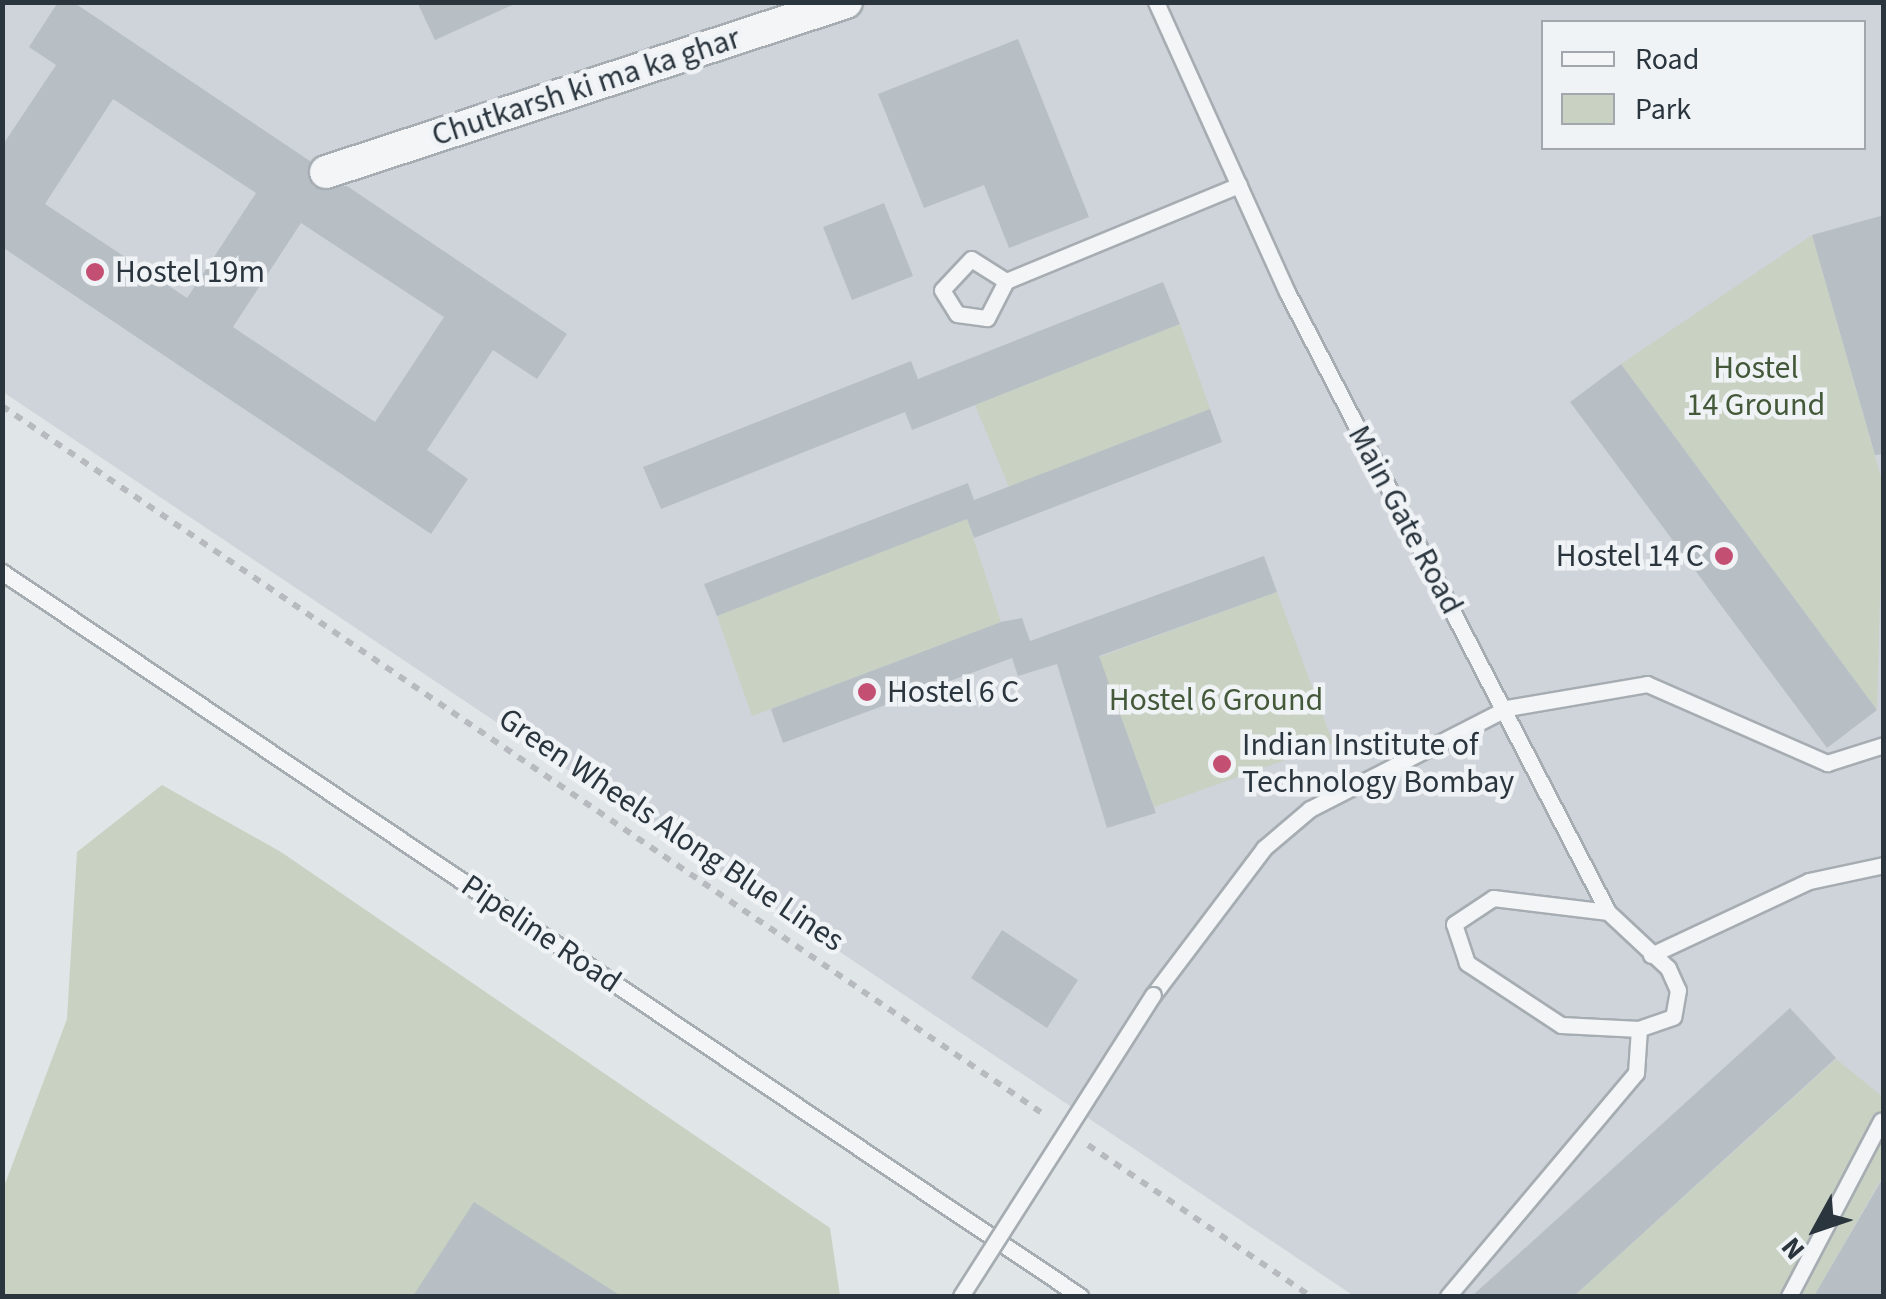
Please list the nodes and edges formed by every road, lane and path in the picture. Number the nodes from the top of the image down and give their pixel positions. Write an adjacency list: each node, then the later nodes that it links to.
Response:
1 (846, 2): 3 (street, Chutkarsh ki ma ka ghar)
2 (1156, 2): 4 (lane, Main Gate Road)
3 (326, 172)
4 (1239, 185): 5 (lane); 8 (lane, Main Gate Road)
5 (1006, 281): 5 (lane)
6 (2, 406): 15 (path, Green Wheels Along Blue Lines)
7 (2, 572): 18 (lane, Pipeline Road)
8 (1506, 708): 9 (lane); 11 (lane, Main Gate Road); 17 (lane, bridge)
9 (1884, 745)
10 (1884, 865): 12 (lane)
11 (1608, 912): 12 (lane, Main Gate Road); 13 (lane)
12 (1651, 955): 13 (lane, Main Gate Road)
13 (1638, 1029): 20 (lane)
14 (1882, 1121): 21 (lane)
15 (1061, 1126)
16 (1076, 1136): 19 (path)
17 (961, 1296)
18 (1080, 1296)
19 (1310, 1296)
20 (1448, 1296)
21 (1790, 1296)

